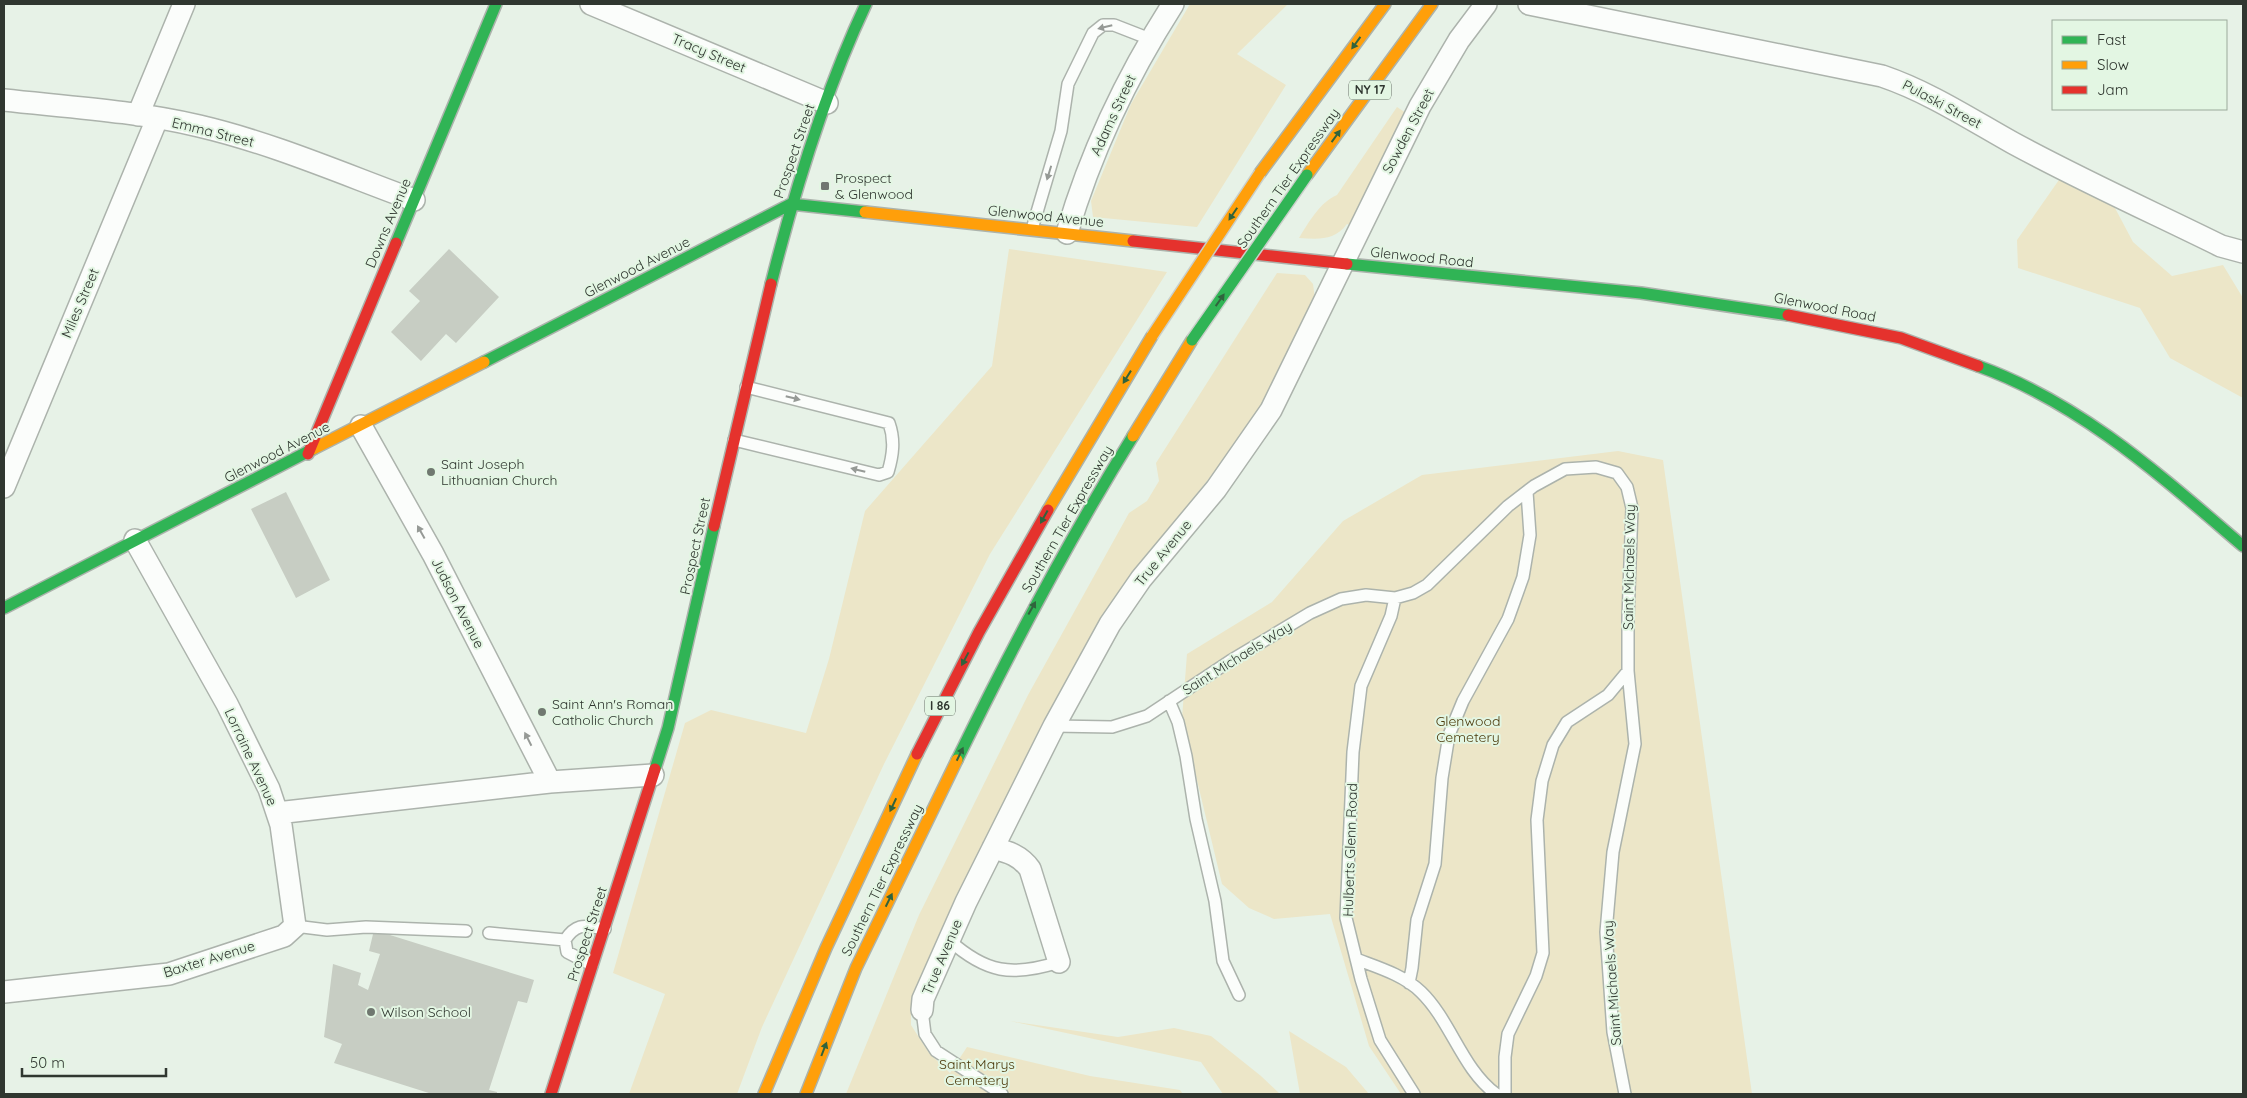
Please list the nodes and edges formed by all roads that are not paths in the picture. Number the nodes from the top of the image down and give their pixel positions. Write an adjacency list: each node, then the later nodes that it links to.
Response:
1 (184, 4): 13 (street, Miles Street)
2 (496, 4): 14 (main road, Downs Avenue)
3 (591, 4): 12 (street, Tracy Street)
4 (866, 4): 12 (main road, Prospect Street)
5 (1173, 4): 10 (street, Adams Street)
6 (1385, 4): 20 (main road, Southern Tier Expressway / NY 17, one-way to 20, bridge)
7 (1432, 4): 53 (main road, Southern Tier Expressway / NY 17, one-way to 7, bridge)
8 (1486, 4): 19 (street, Sowden Street)
9 (1529, 4): 18 (street, Pulaski Street)
10 (1150, 39): 16 (lane, one-way to 16); 17 (street, Adams Street)
11 (4, 100): 13 (street, Emma Street)
12 (827, 103): 15 (main road, Prospect Street)
13 (147, 117): 14 (street, Emma Street); 25 (street, Miles Street)
14 (414, 200): 24 (main road, Downs Avenue)
15 (791, 204): 16 (main road, Glenwood Avenue); 21 (main road, Prospect Street); 22 (main road, Glenwood Avenue)
16 (1032, 229): 17 (main road, Glenwood Avenue)
17 (1067, 233): 19 (main road, Glenwood Avenue)
18 (2243, 252)
19 (1341, 264): 28 (main road, Glenwood Road); 33 (street, True Avenue)
20 (1152, 336): 52 (main road, Southern Tier Expressway / I 86, one-way to 52)
21 (746, 387): 23 (main road, Prospect Street); 23 (lane, one-way to 23)
22 (361, 426): 24 (main road, Glenwood Avenue); 35 (street, Judson Avenue, one-way to 22)
23 (734, 440): 34 (main road, Prospect Street)
24 (308, 454): 27 (main road, Glenwood Avenue)
25 (4, 487)
26 (1527, 492): 29 (lane, Saint Michaels Way); 31 (lane, Saint Michaels Way); 47 (lane)
27 (135, 540): 30 (main road, Glenwood Avenue); 36 (street, Lorraine Avenue)
28 (2243, 546)
29 (1395, 598): 32 (lane, Saint Michaels Way); 44 (lane, Hulberts Glenn Road)
30 (4, 608)
31 (1628, 671): 57 (lane); 58 (lane, Saint Michaels Way)
32 (1169, 701): 33 (lane, Saint Michaels Way); 49 (lane)
33 (1054, 726): 37 (street, True Avenue)
34 (653, 775): 35 (street); 39 (main road, Prospect Street)
35 (550, 782): 36 (street, Lorraine Avenue)
36 (277, 813): 38 (street)
37 (993, 848): 43 (street, True Avenue); 45 (street)
38 (295, 926): 40 (lane); 48 (street, Baxter Avenue)
39 (604, 929): 42 (lane); 46 (main road, Prospect Street)
40 (466, 931)
41 (489, 934): 42 (lane)
42 (565, 940): 46 (lane)
43 (949, 940): 45 (lane); 50 (street, True Avenue)
44 (1356, 959): 47 (lane); 55 (lane, Hulberts Glenn Road)
45 (1059, 962)
46 (592, 965): 51 (main road, Prospect Street)
47 (1408, 983): 56 (lane)
48 (4, 992)
49 (1239, 996)
50 (922, 1010): 54 (lane, True Avenue)
51 (551, 1094)
52 (764, 1094)
53 (806, 1094)
54 (1002, 1094)
55 (1414, 1094)
56 (1496, 1094)
57 (1505, 1094)
58 (1625, 1094)

